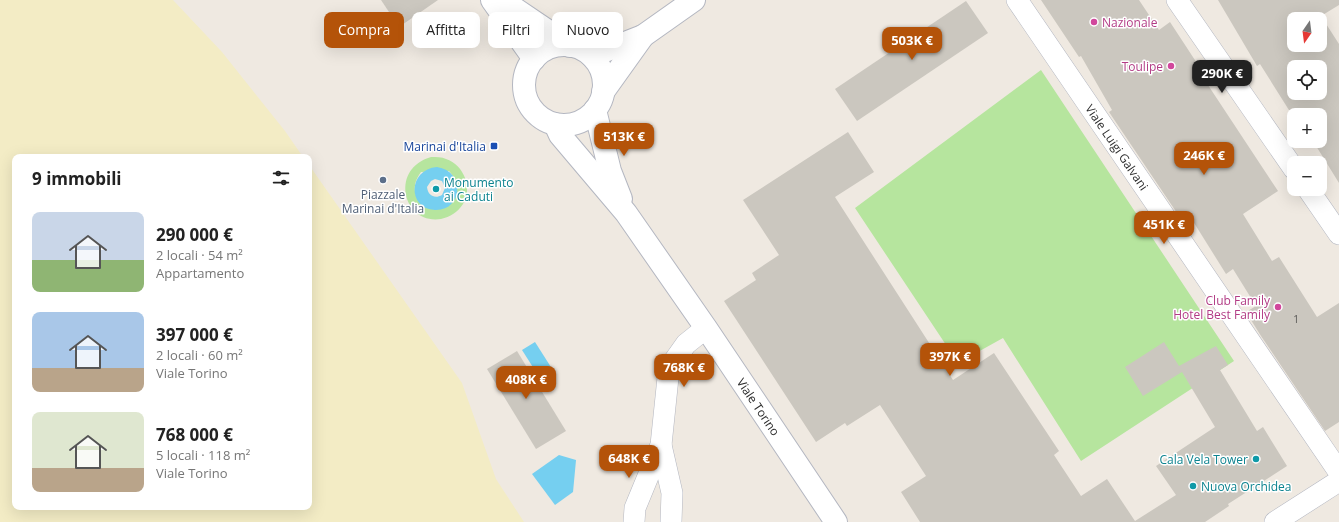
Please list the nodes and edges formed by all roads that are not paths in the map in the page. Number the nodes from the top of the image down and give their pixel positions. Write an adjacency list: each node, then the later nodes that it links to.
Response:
1 (492, 0): 11 (street)
2 (502, 0): 6 (street)
3 (694, 0): 7 (street)
4 (1017, 0): 20 (street, Viale Luigi Galvani)
5 (1177, 0): 14 (street)
6 (552, 34)
7 (643, 36): 10 (street); 12 (street)
8 (552, 47): 11 (street)
9 (578, 48): 10 (street)
10 (592, 56): 12 (street)
11 (534, 59): 13 (street)
12 (599, 101): 13 (street); 16 (street, Viale Torino)
13 (555, 124): 16 (street, Viale Torino)
14 (1287, 159)
15 (1313, 196): 17 (street)
16 (626, 212): 18 (street, Viale Torino)
17 (1337, 227)
18 (706, 328): 19 (street); 24 (street, Viale Torino)
19 (662, 445): 22 (street); 23 (street)
20 (1339, 472)
21 (1339, 481): 25 (street)
22 (634, 522)
23 (671, 522)
24 (836, 522)
25 (1275, 522)

